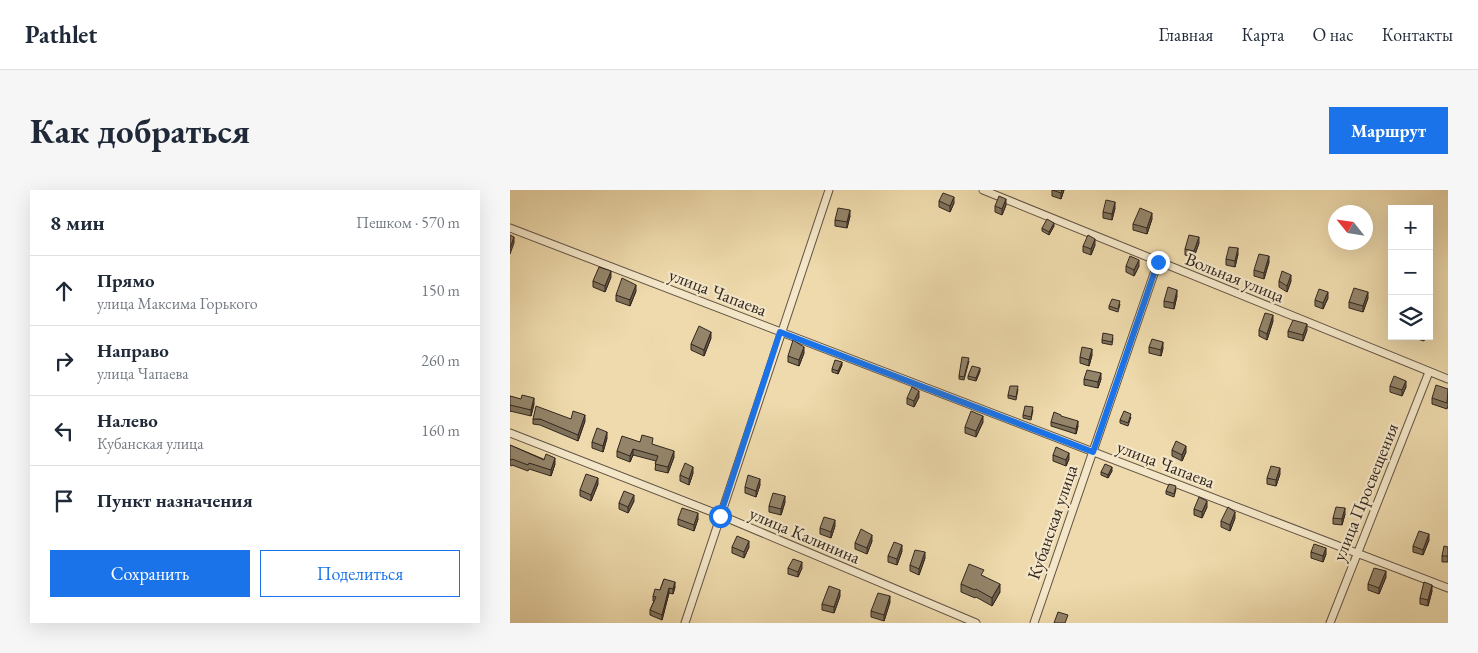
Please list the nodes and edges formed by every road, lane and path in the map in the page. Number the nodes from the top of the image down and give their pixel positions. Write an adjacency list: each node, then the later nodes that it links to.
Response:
1 (828, 190): 5 (street)
2 (983, 190): 4 (street, Вольная улица)
3 (510, 228): 5 (street, улица Чапаева)
4 (1158, 262): 6 (street, Вольная улица); 9 (street, Кубанская улица)
5 (780, 332): 9 (street, улица Чапаева); 10 (street)
6 (1429, 372): 7 (street, Вольная улица); 11 (street, улица Просвещения)
7 (1448, 379)
8 (510, 433): 10 (street, улица Калинина)
9 (1093, 452): 11 (street, улица Чапаева); 15 (street, Кубанская улица)
10 (720, 516): 13 (street); 14 (street, улица Калинина)
11 (1357, 553): 12 (street, улица Чапаева); 16 (street, улица Просвещения)
12 (1448, 588)
13 (685, 623)
14 (976, 623)
15 (1034, 623)
16 (1330, 623)

